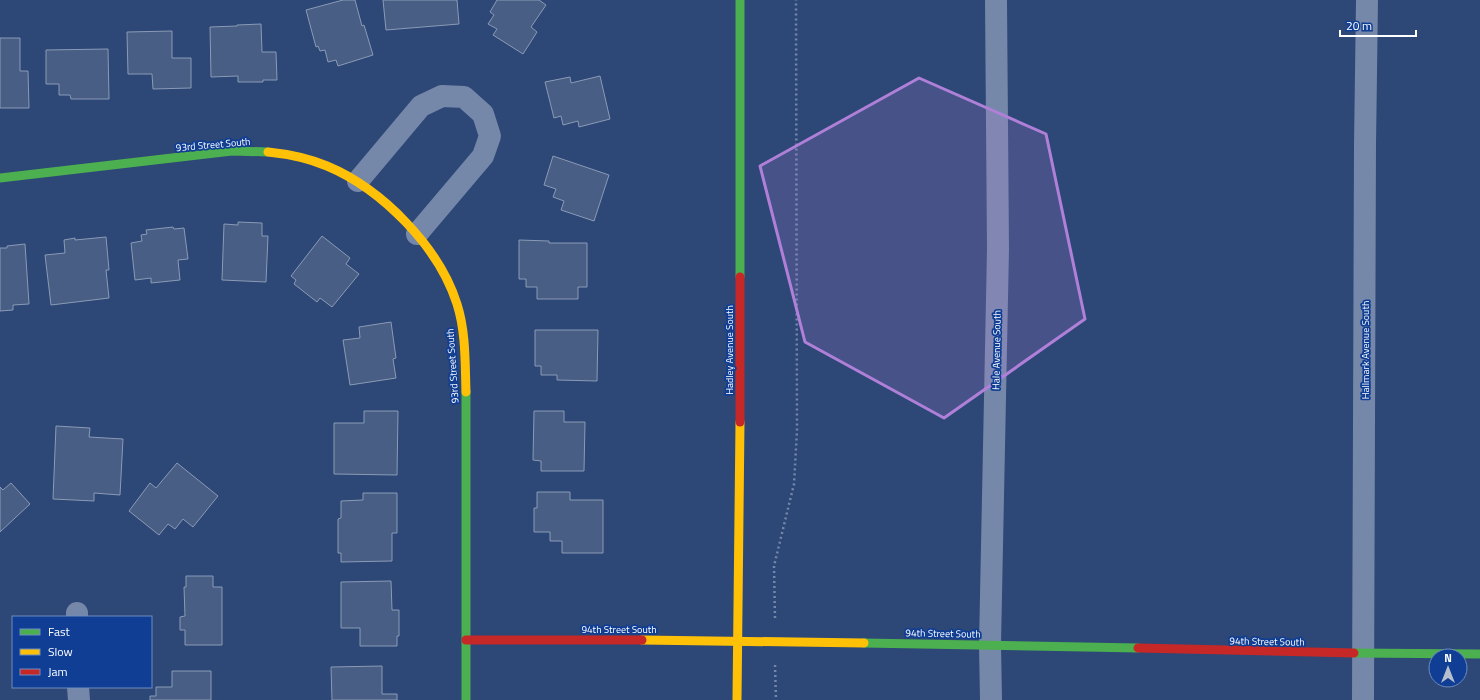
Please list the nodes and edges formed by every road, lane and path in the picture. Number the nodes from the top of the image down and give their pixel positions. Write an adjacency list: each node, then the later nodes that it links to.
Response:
1 (740, 0): 10 (street, Hadley Avenue South)
2 (796, 0): 8 (path)
3 (996, 0): 11 (street, Hale Avenue South)
4 (1367, 0): 12 (street, Hallmark Avenue South)
5 (0, 178): 6 (street, 93rd Street South)
6 (358, 181): 7 (street, 93rd Street South); 7 (street)
7 (417, 234): 9 (street, 93rd Street South)
8 (775, 619)
9 (466, 640): 10 (street, 94th Street South); 17 (street)
10 (737, 641): 11 (street, 94th Street South); 18 (street, Hadley Avenue South)
11 (990, 645): 12 (street, 94th Street South); 20 (street, Hale Avenue South)
12 (1364, 654): 13 (street, 94th Street South); 21 (street, Hallmark Avenue South)
13 (1480, 654)
14 (775, 665): 19 (path)
15 (78, 688): 16 (street)
16 (78, 700)
17 (466, 700)
18 (737, 700)
19 (776, 700)
20 (991, 700)
21 (1363, 700)

